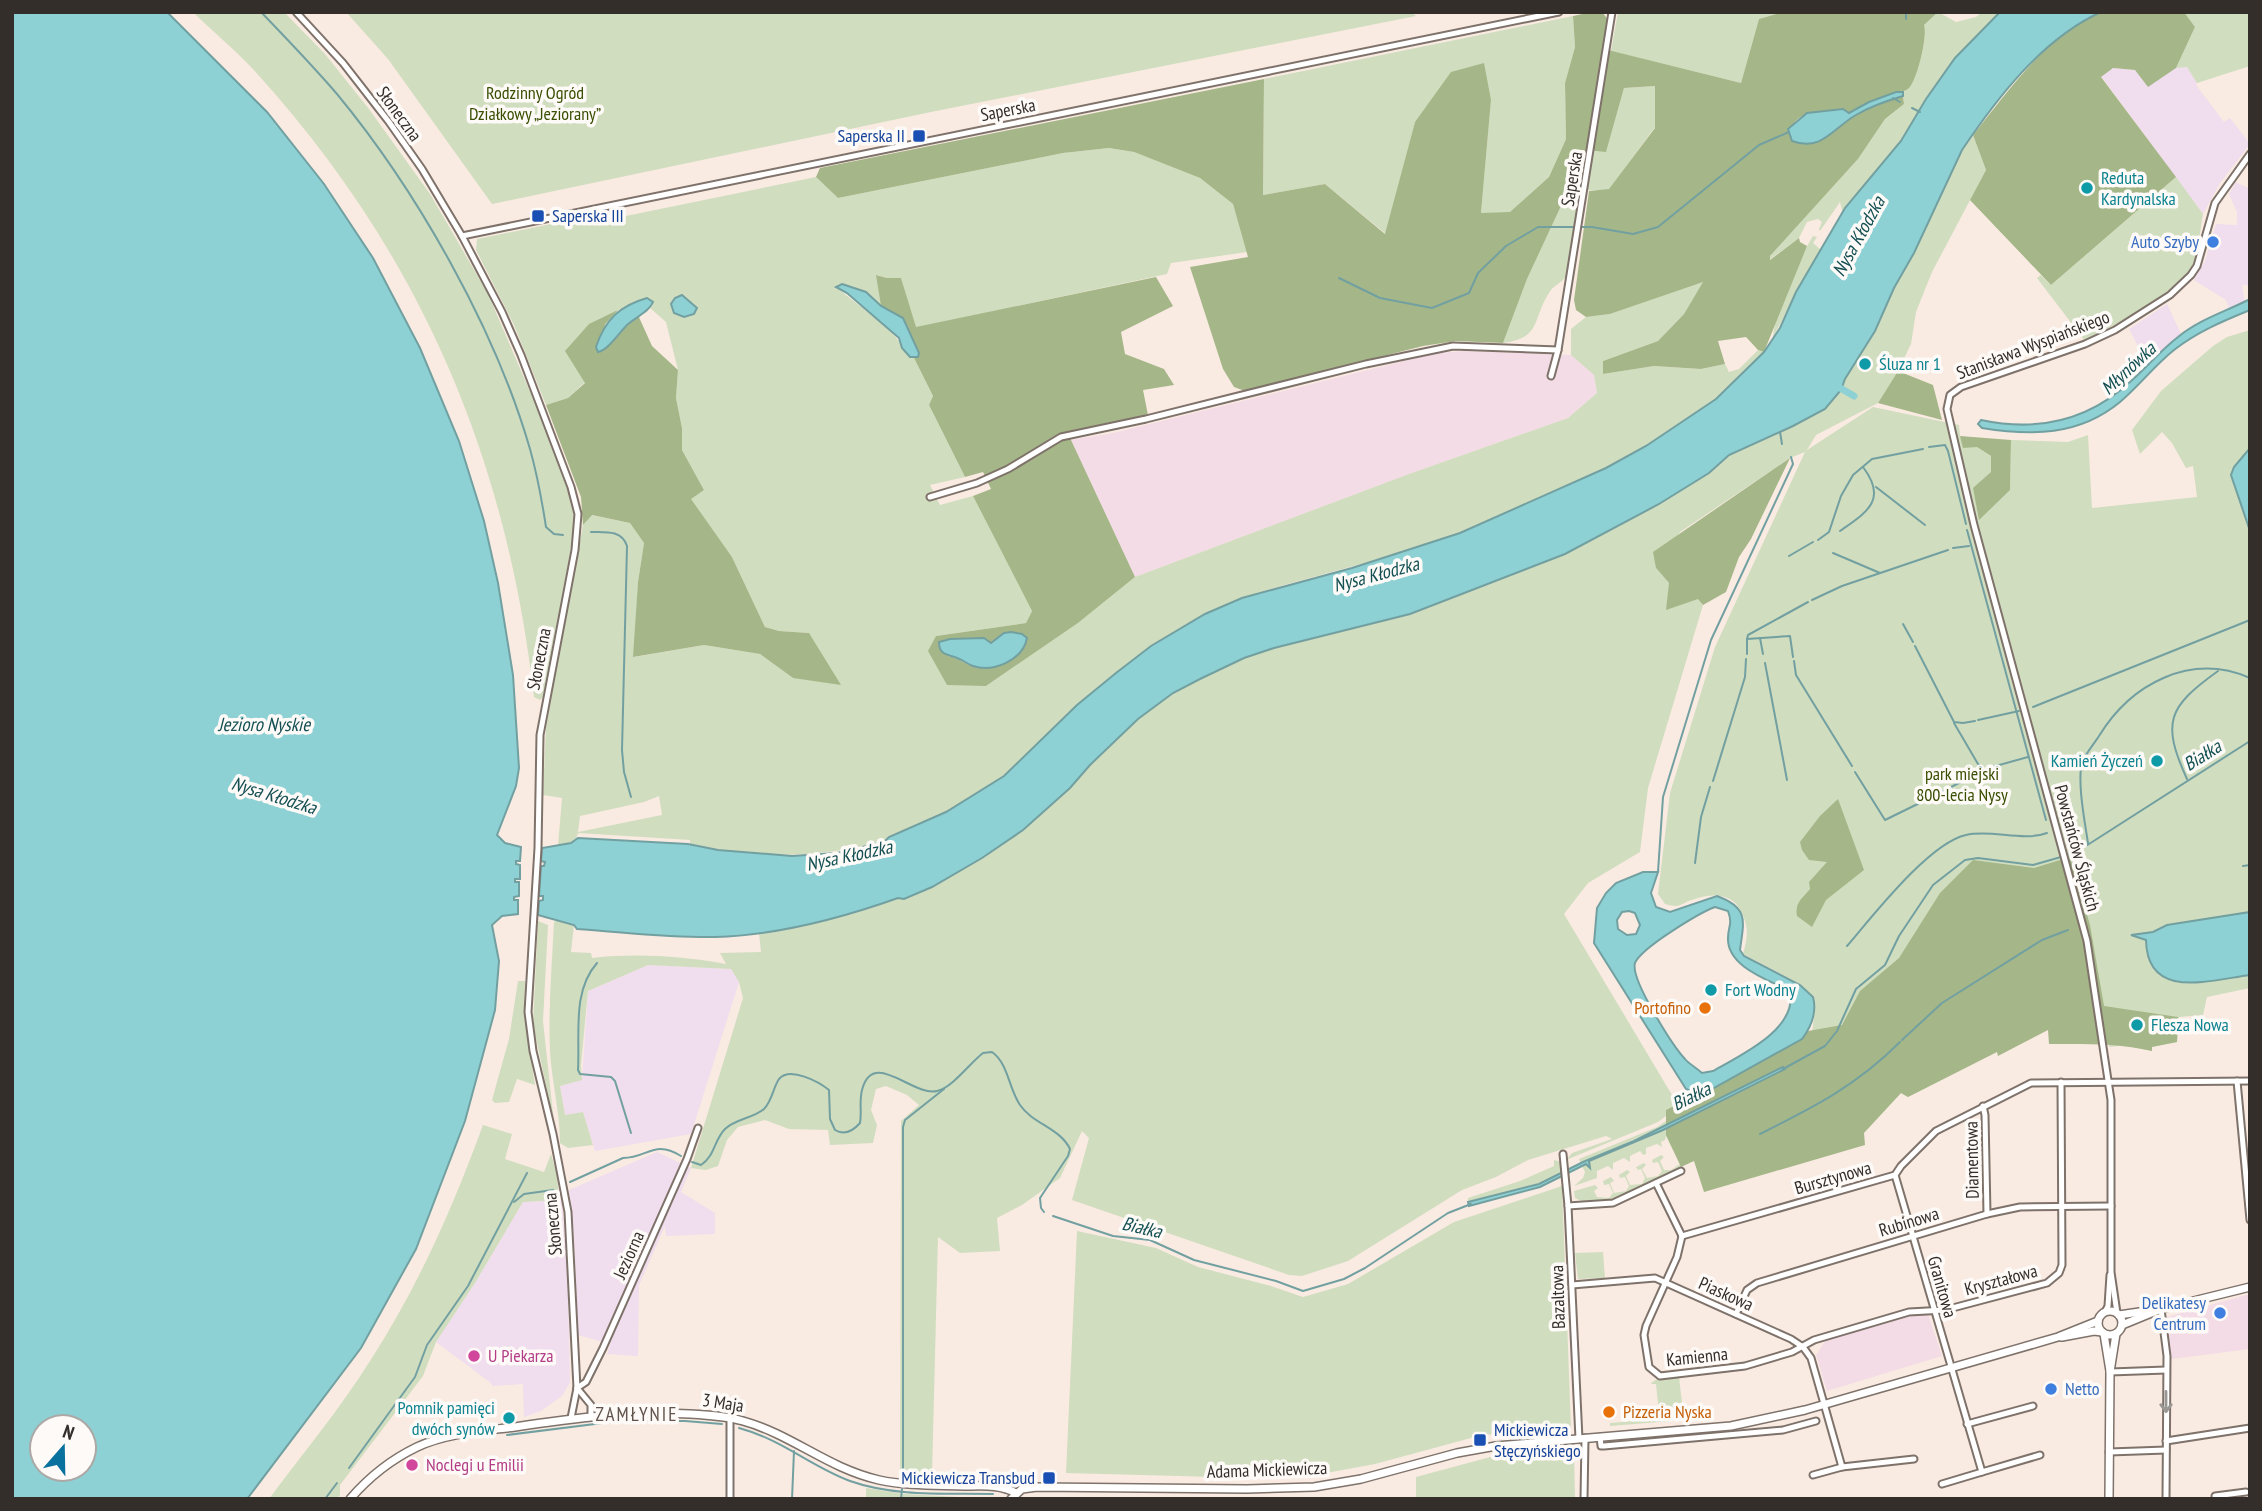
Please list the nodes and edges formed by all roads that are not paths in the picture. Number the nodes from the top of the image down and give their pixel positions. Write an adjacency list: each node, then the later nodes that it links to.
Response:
1 (296, 12): 5 (street, Słoneczna)
2 (1559, 12): 5 (street, Saperska)
3 (1612, 12): 6 (street, Saperska)
4 (2250, 154): 8 (street, Stanisława Wyspiańskiego)
5 (463, 236): 45 (street, Słoneczna)
6 (1558, 350): 7 (street, Saperska); 9 (street)
7 (1551, 376)
8 (1948, 401): 10 (street, Powstańców Śląskich)
9 (930, 497)
10 (2108, 1081): 11 (street, Bursztynowa); 13 (street, Bursztynowa); 22 (street, Powstańców Śląskich)
11 (2236, 1081): 12 (street, Bursztynowa); 24 (street)
12 (2250, 1081)
13 (2061, 1082): 14 (street, Bursztynowa); 20 (street, Kryształowa)
14 (1983, 1106): 18 (street, Bursztynowa); 23 (street, Diamentowa)
15 (698, 1128): 45 (street, Jeziorna)
16 (1563, 1154): 21 (street, Bazaltowa)
17 (1681, 1171): 19 (street)
18 (1895, 1175): 25 (street, Bursztynowa); 26 (street, Granitowa)
19 (1656, 1183): 21 (street); 25 (street)
20 (2060, 1205): 22 (street, Rubinowa); 23 (street, Rubinowa); 32 (street, Kryształowa)
21 (1568, 1206): 29 (street, Bazaltowa)
22 (2111, 1206): 27 (street, Powstańców Śląskich)
23 (1987, 1214): 26 (street, Rubinowa)
24 (2250, 1220)
25 (1682, 1236): 28 (street, Kamienna)
26 (1912, 1236): 32 (street, Granitowa); 34 (street, Rubinowa)
27 (2111, 1272): 33 (street, Powstańców Śląskich); 35 (street, Powstańców Śląskich)
28 (1665, 1282): 29 (street, Piaskowa); 34 (street, Piaskowa); 41 (street, Kamienna)
29 (1572, 1285): 57 (street, Bazaltowa)
30 (2250, 1287): 31 (street)
31 (2161, 1309): 35 (street); 37 (street); 43 (street)
32 (1935, 1311): 41 (street, Kryształowa); 42 (street, Granitowa)
33 (2105, 1312): 35 (street); 36 (street)
34 (1736, 1314): 41 (street, Piaskowa)
35 (2118, 1314): 37 (street)
36 (2098, 1321): 38 (street); 40 (street, Adama Mickiewicza)
37 (2122, 1325): 39 (street)
38 (2103, 1333): 39 (street); 40 (street, Adama Mickiewicza); 44 (street)
39 (2116, 1334): 44 (street)
40 (2058, 1337): 42 (street, Adama Mickiewicza)
41 (1803, 1347): 46 (street)
42 (1951, 1368): 46 (street, Adama Mickiewicza); 53 (street)
43 (2166, 1370): 44 (street); 58 (street, one-way to 58)
44 (2110, 1372): 60 (street)
45 (577, 1388): 48 (street, Słoneczna); 50 (street, Słoneczna)
46 (1825, 1404): 49 (street, Adama Mickiewicza); 63 (street)
47 (2032, 1406): 53 (street)
48 (591, 1417): 50 (street, 3 Maja); 51 (street, 3 Maja)
49 (1779, 1417): 55 (street); 56 (street, Adama Mickiewicza)
50 (571, 1418): 69 (street, 3 Maja)
51 (730, 1418): 68 (street, 3 Maja); 70 (street)
52 (1816, 1421): 55 (street, Adama Mickiewicza)
53 (1967, 1424): 64 (street)
54 (2250, 1428): 58 (street)
55 (1783, 1430): 56 (street, Adama Mickiewicza)
56 (1600, 1437): 57 (street, Adama Mickiewicza)
57 (1582, 1438): 68 (street, Adama Mickiewicza); 71 (street, Bazaltowa)
58 (2166, 1441): 59 (street)
59 (2166, 1450): 60 (street); 73 (street)
60 (2109, 1452): 72 (street)
61 (2040, 1455): 64 (street)
62 (1914, 1459): 63 (street)
63 (1842, 1467): 65 (street)
64 (1982, 1472): 66 (street)
65 (1813, 1475)
66 (1942, 1484)
67 (2246, 1492): 74 (street)
68 (1013, 1496)
69 (350, 1499)
70 (730, 1499)
71 (1584, 1499)
72 (2109, 1499)
73 (2166, 1499)
74 (2216, 1499)

